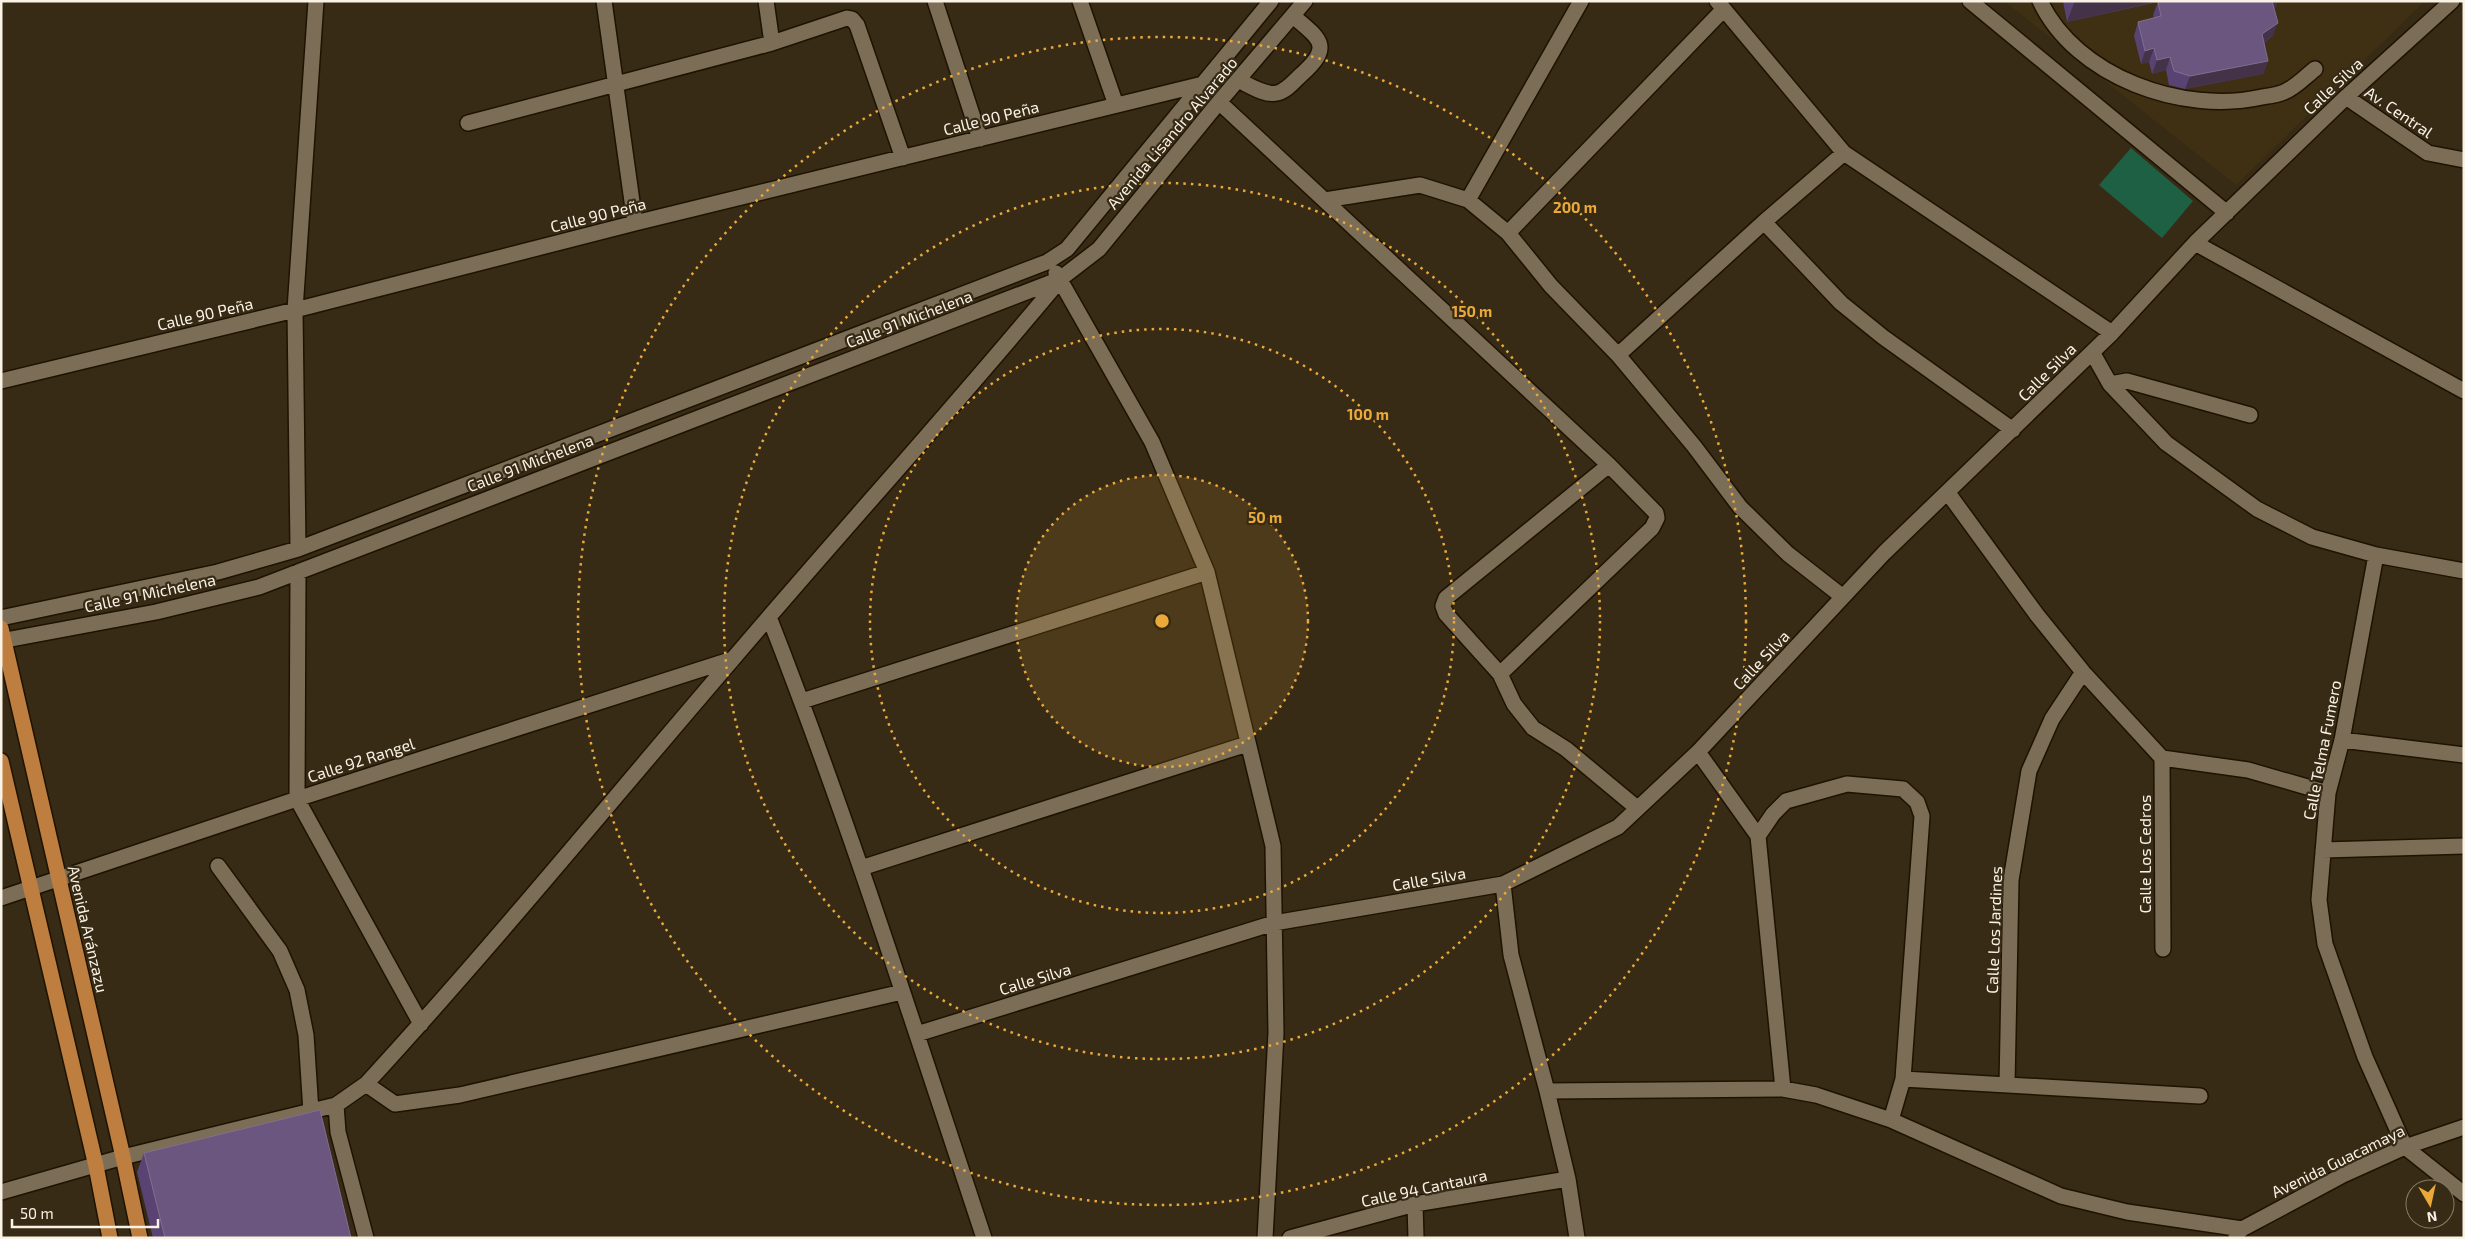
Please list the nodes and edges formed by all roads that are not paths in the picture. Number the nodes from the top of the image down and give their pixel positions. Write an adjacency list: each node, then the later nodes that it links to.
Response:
1 (316, 1): 36 (street)
2 (604, 1): 17 (street)
3 (766, 1): 14 (street)
4 (935, 1): 23 (street)
5 (1080, 1): 21 (street)
6 (1271, 1): 18 (street, Avenida Lisandro Alvarado)
7 (1305, 1): 13 (street, Avenida Lisandro Alvarado)
8 (1581, 1): 28 (street)
9 (1970, 1): 29 (street)
10 (2040, 1): 15 (street)
11 (2452, 1): 19 (street, Calle Silva)
12 (1720, 6): 24 (street); 32 (street)
13 (1293, 16): 16 (street, Avenida Lisandro Alvarado); 16 (street)
14 (772, 43): 17 (street); 25 (street)
15 (2315, 69)
16 (1238, 80): 20 (street, Avenida Lisandro Alvarado)
17 (616, 84): 22 (street); 31 (street)
18 (1203, 84): 21 (street, Calle 90 Peña); 34 (street, Avenida Lisandro Alvarado)
19 (2346, 97): 26 (street, Av. Central); 29 (street, Calle Silva)
20 (1219, 102): 27 (street); 35 (street, Avenida Lisandro Alvarado)
21 (1116, 105): 23 (street, Calle 90 Peña)
22 (468, 123)
23 (980, 139): 25 (street, Calle 90 Peña)
24 (1844, 153): 30 (street); 37 (street)
25 (903, 158): 31 (street, Calle 90 Peña)
26 (2463, 162)
27 (1325, 200): 28 (street); 45 (street)
28 (1468, 200): 32 (street)
29 (2227, 213): 33 (street, Calle Silva)
30 (1764, 222): 39 (street); 44 (street)
31 (635, 223): 36 (street, Calle 90 Peña)
32 (1508, 233): 39 (street)
33 (2195, 243): 37 (street, Calle Silva); 42 (street)
34 (1047, 262): 35 (street); 47 (street, Calle 91 Michelena)
35 (1060, 280): 50 (street, Calle 91 Michelena); 51 (street); 53 (street)
36 (295, 310): 40 (street, Calle 90 Peña); 47 (street)
37 (2112, 333): 38 (street, Calle Silva)
38 (2092, 352): 41 (street); 44 (street, Calle Silva)
39 (1618, 355): 52 (street)
40 (1, 381)
41 (2110, 384): 43 (street); 48 (street)
42 (2464, 391)
43 (2250, 415)
44 (2013, 430): 46 (street, Calle Silva)
45 (1609, 465): 58 (street); 58 (street)
46 (1948, 493): 52 (street, Calle Silva); 57 (street)
47 (298, 549): 54 (street, Calle 91 Michelena)
48 (2376, 555): 49 (street); 60 (street, Calle Telma Fumero)
49 (2464, 571)
50 (298, 572): 55 (street, Calle 91 Michelena); 67 (street)
51 (1207, 572): 59 (street); 61 (street)
52 (1843, 597): 62 (street, Calle Silva)
53 (769, 617): 56 (street); 59 (street)
54 (1, 618)
55 (2, 636): 74 (main road, Avenida Aránzazu)
56 (733, 659): 67 (street, Calle 92 Rangel); 81 (street)
57 (2083, 672): 64 (street); 85 (street, Calle Los Jardines)
58 (1500, 674): 68 (street)
59 (802, 701): 73 (street)
60 (2342, 740): 63 (street); 66 (street, Calle Telma Fumero)
61 (1247, 744): 73 (street); 78 (street)
62 (1698, 752): 68 (street, Calle Silva); 69 (street)
63 (2464, 755)
64 (2162, 758): 66 (street); 79 (street, Calle Los Cedros)
65 (1, 760): 76 (main road)
66 (2328, 793): 71 (street, Calle Telma Fumero)
67 (297, 799): 74 (street, Calle 92 Rangel); 81 (street)
68 (1637, 808): 75 (street, Calle Silva)
69 (1758, 836): 83 (street); 86 (street)
70 (2464, 846): 71 (street)
71 (2323, 850): 93 (street, Calle Telma Fumero)
72 (218, 866): 90 (street)
73 (861, 868): 80 (street)
74 (58, 878): 76 (street, Calle 92 Rangel); 94 (main road, Avenida Aránzazu)
75 (1503, 884): 78 (street, Calle Silva); 87 (street)
76 (31, 889): 77 (street, Calle 92 Rangel); 95 (main road)
77 (1, 898)
78 (1274, 923): 82 (street, Calle Silva); 105 (street)
79 (2163, 949)
80 (902, 992): 82 (street); 84 (street)
81 (420, 1024): 84 (street)
82 (917, 1034): 104 (street)
83 (1903, 1079): 85 (street); 91 (street)
84 (366, 1084): 89 (street)
85 (2007, 1085): 88 (street)
86 (1783, 1089): 87 (street); 91 (street)
87 (1547, 1091): 96 (street)
88 (2200, 1096)
89 (336, 1105): 90 (street); 103 (street)
90 (311, 1112): 94 (street)
91 (1891, 1120): 100 (street)
92 (2464, 1127): 93 (street, Avenida Guacamaya)
93 (2405, 1147): 98 (street); 100 (street, Avenida Guacamaya)
94 (123, 1157): 95 (street); 102 (main road, Avenida Aránzazu)
95 (96, 1166): 97 (street); 101 (main road)
96 (1568, 1179): 99 (street, Calle 94 Cantaura); 108 (street)
97 (1, 1192)
98 (2464, 1194)
99 (1415, 1204): 106 (street, Calle 94 Cantaura); 107 (street)
100 (2238, 1233)
101 (110, 1238)
102 (140, 1238)
103 (366, 1238)
104 (984, 1238)
105 (1265, 1238)
106 (1290, 1238)
107 (1416, 1238)
108 (1577, 1238)

